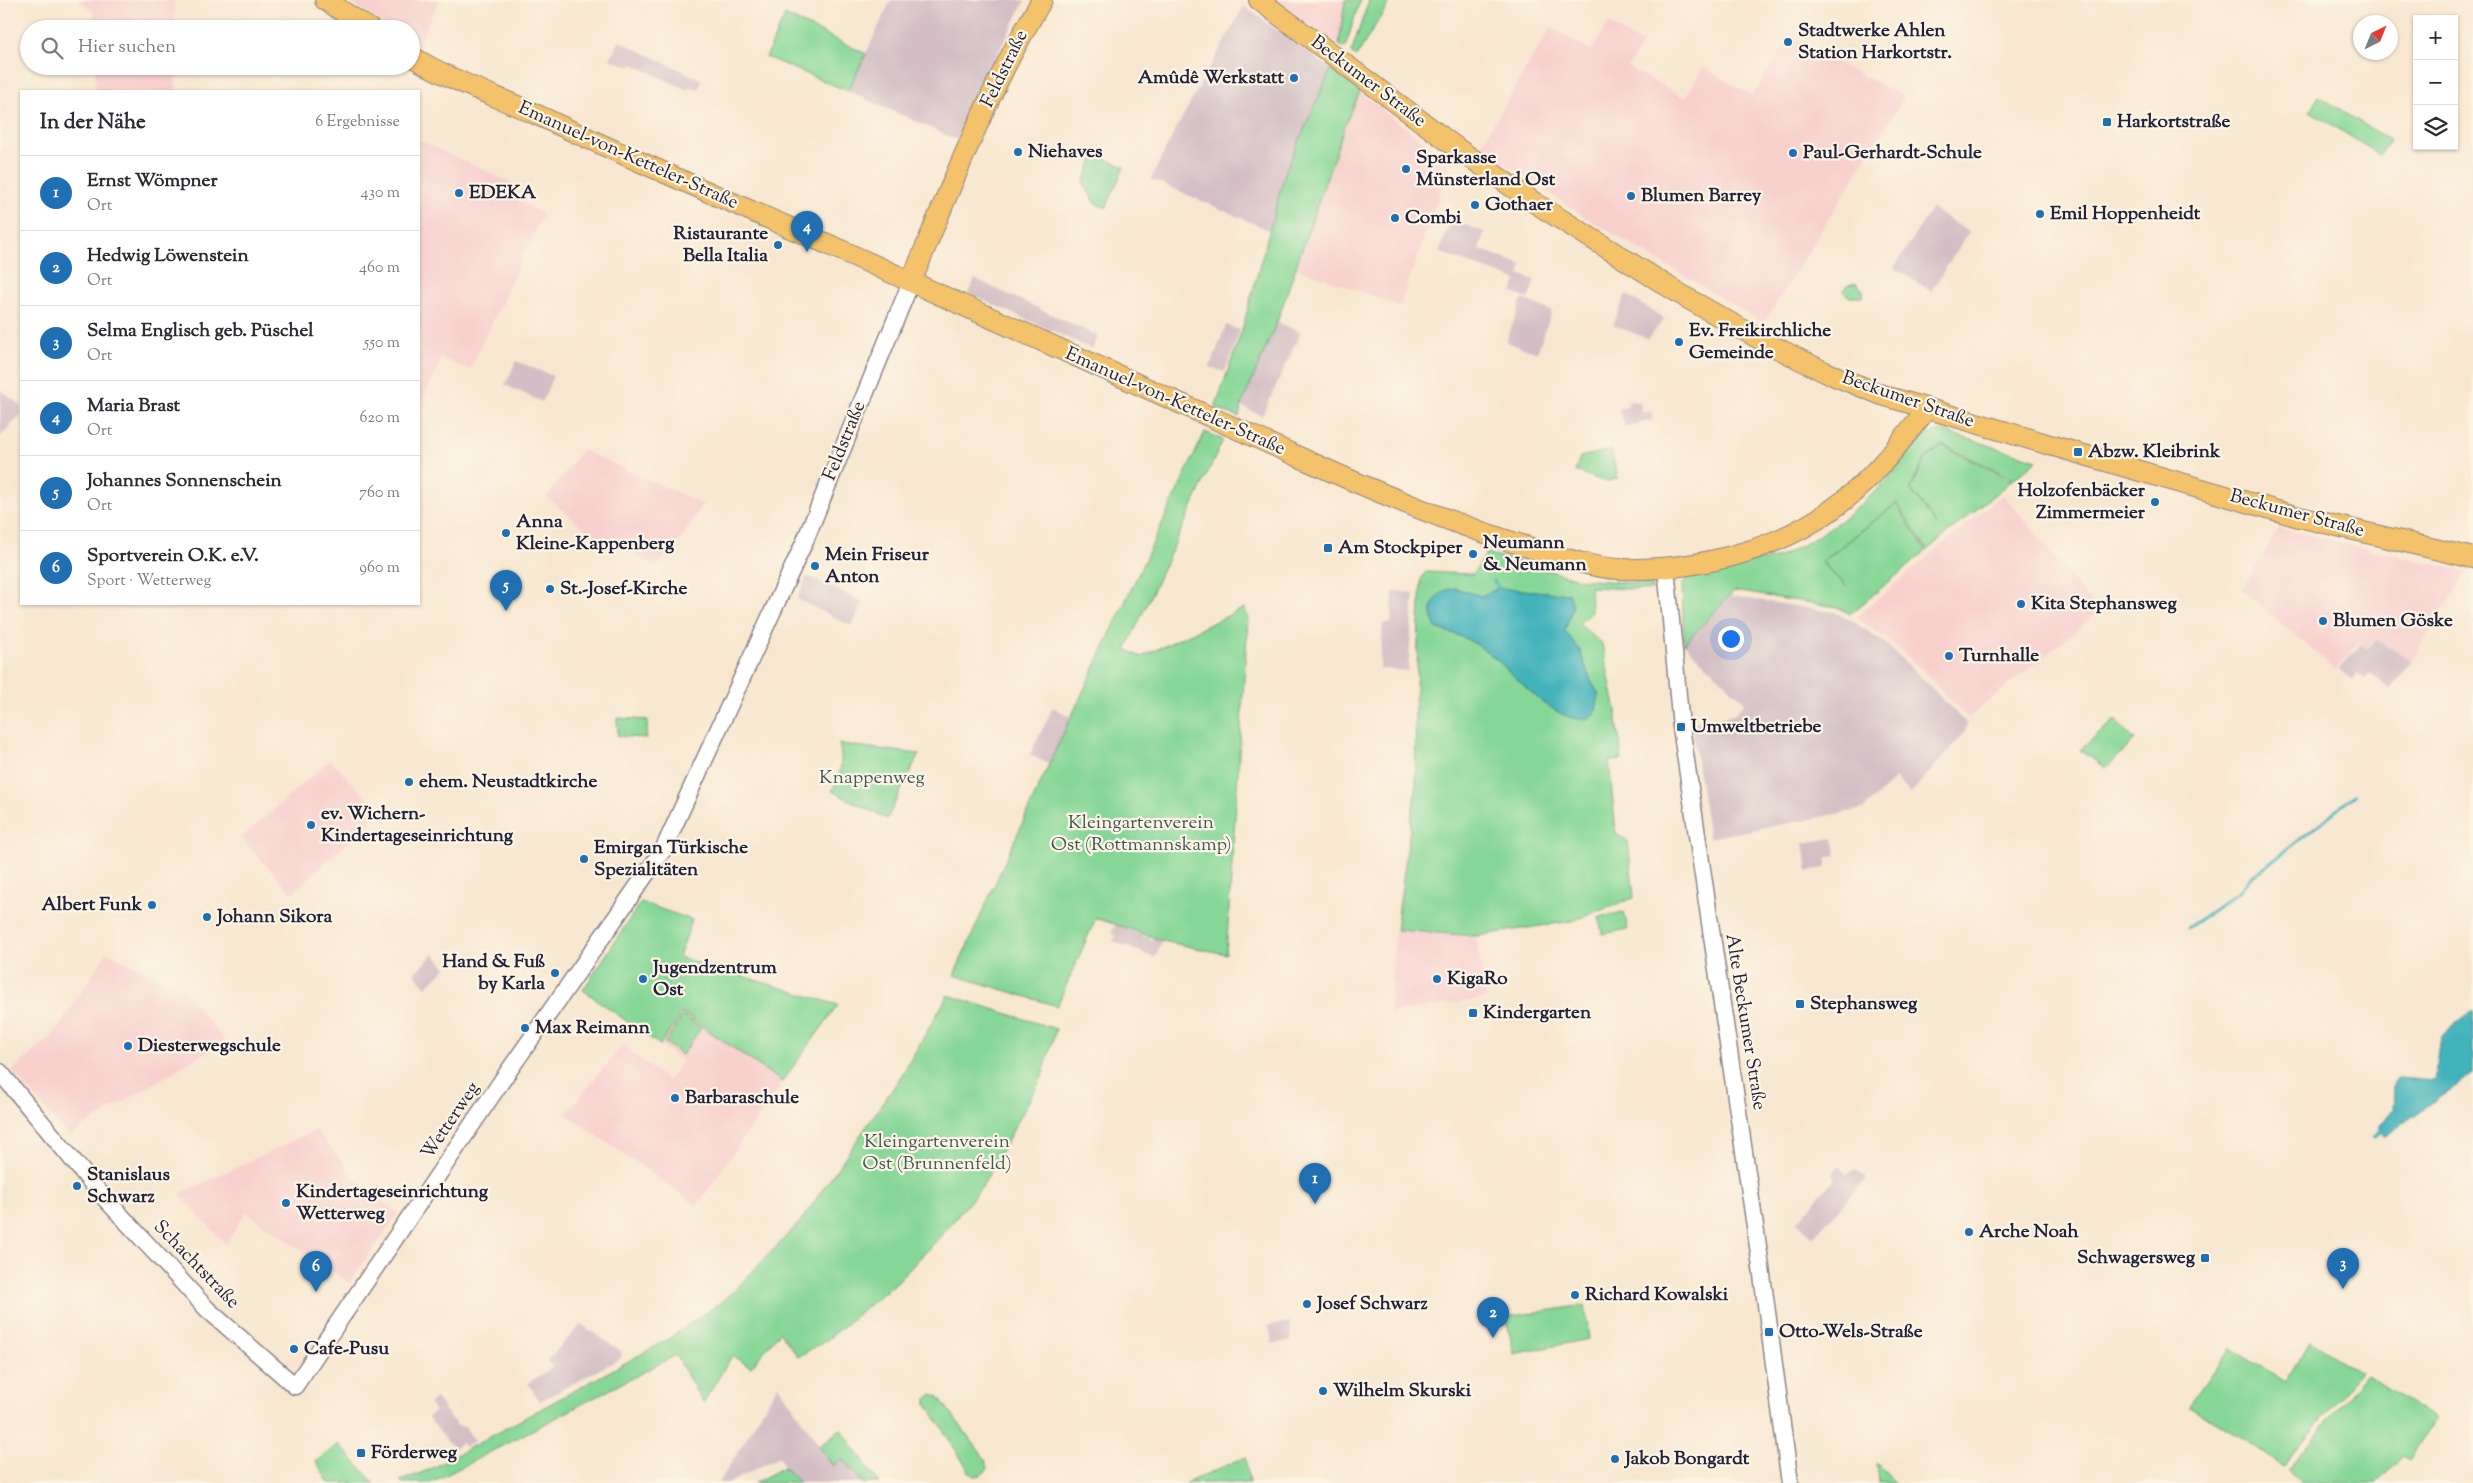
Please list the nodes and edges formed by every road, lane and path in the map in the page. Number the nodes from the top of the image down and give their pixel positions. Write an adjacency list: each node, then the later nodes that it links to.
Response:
1 (325, 0): 4 (main road)
2 (1042, 0): 6 (main road, Feldstraße)
3 (1259, 0): 7 (main road, Beckumer Straße)
4 (356, 20)
5 (420, 60): 6 (main road, Emanuel-von-Ketteler-Straße)
6 (911, 282): 9 (main road, Emanuel-von-Ketteler-Straße); 10 (street, Feldstraße)
7 (1927, 409): 8 (main road, Beckumer Straße); 9 (main road, Emanuel-von-Ketteler-Straße)
8 (2473, 558)
9 (1666, 567): 13 (street, Alte Beckumer Straße)
10 (644, 880): 12 (street, Wetterweg)
11 (0, 1072): 12 (street, Schachtstraße)
12 (295, 1386)
13 (1790, 1483)

